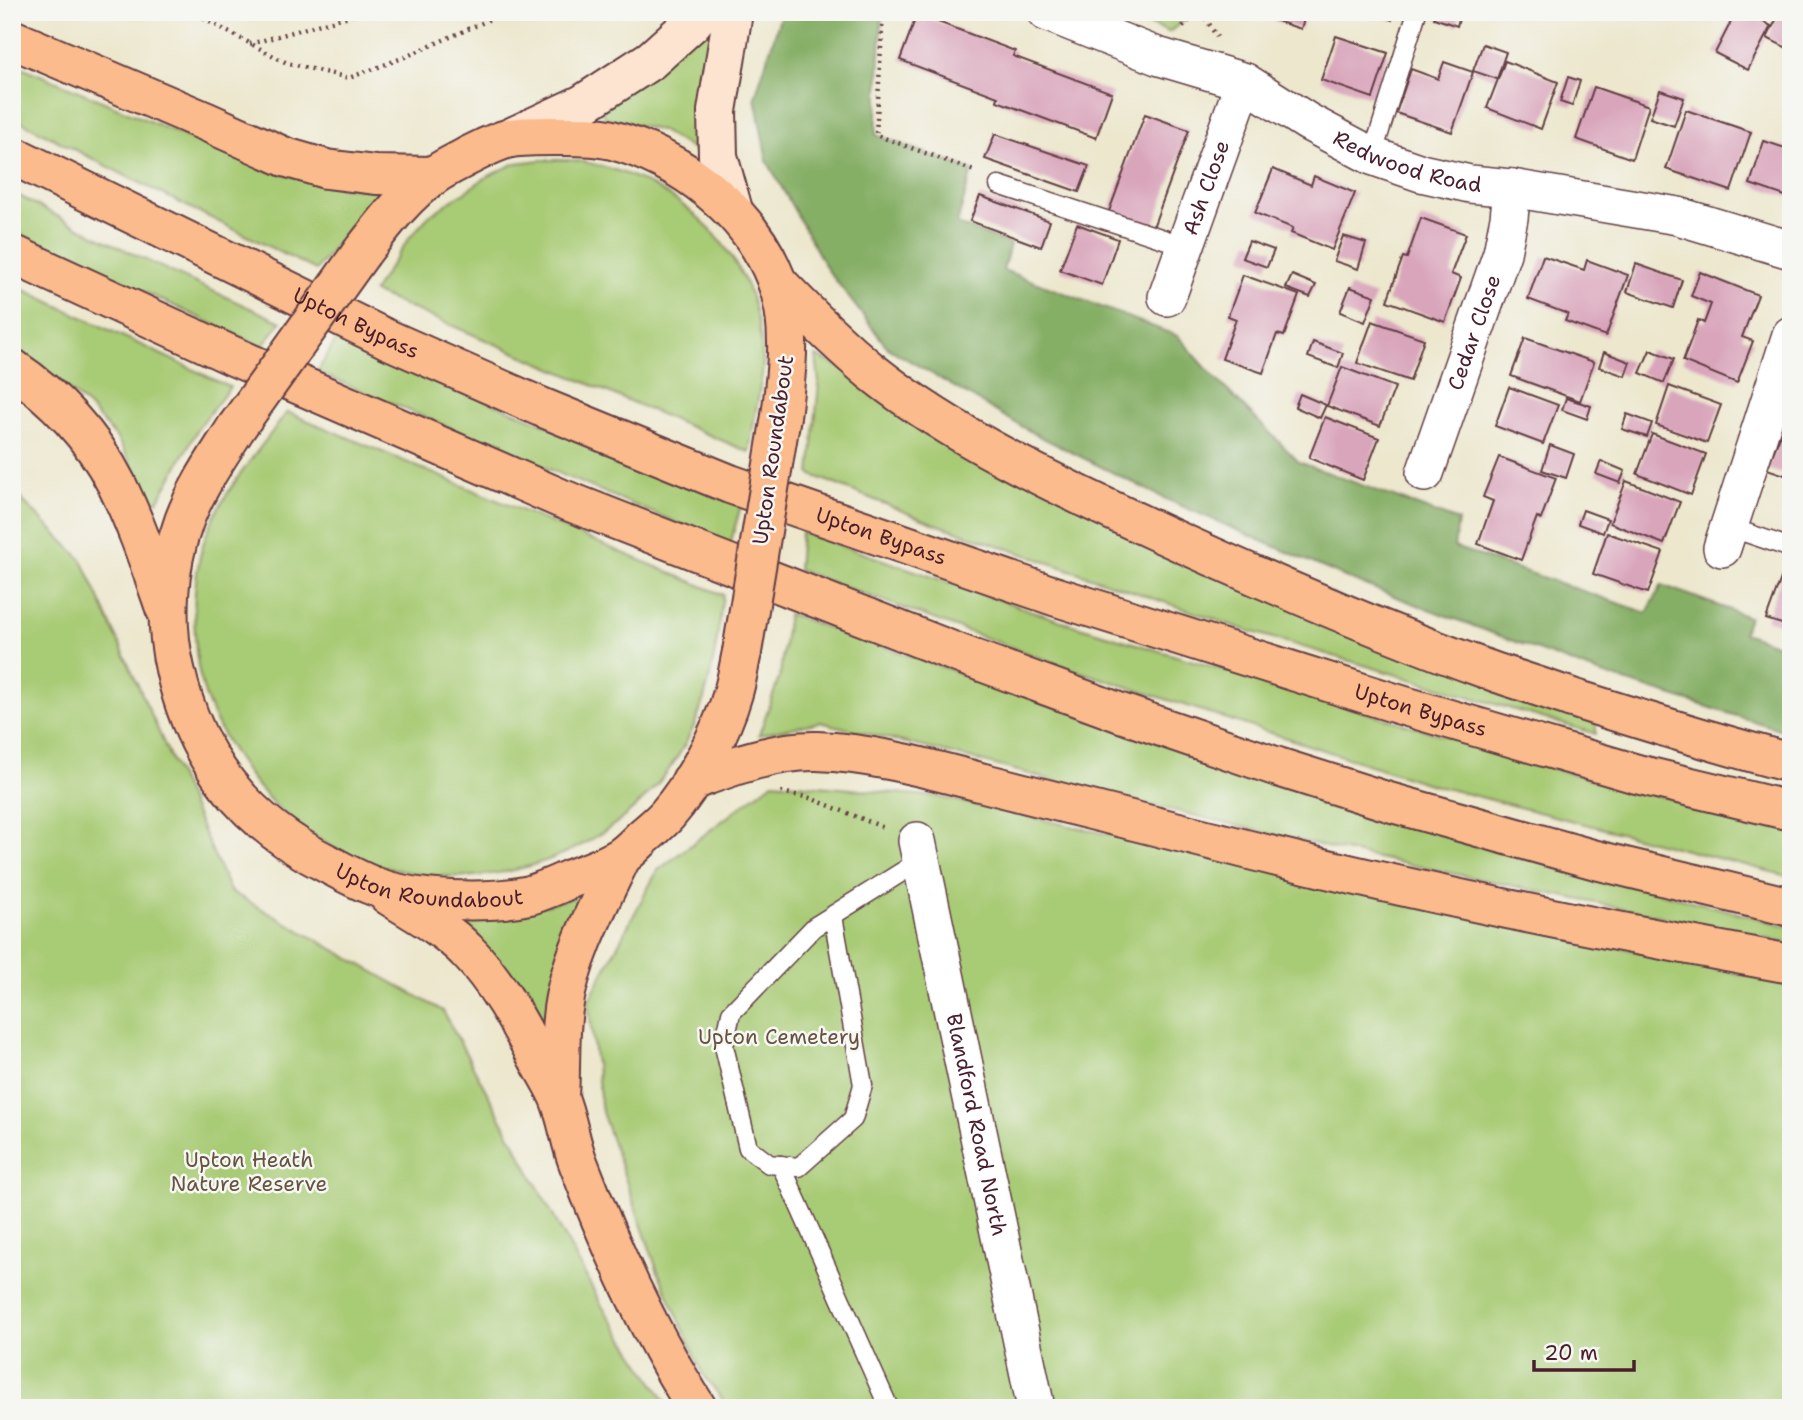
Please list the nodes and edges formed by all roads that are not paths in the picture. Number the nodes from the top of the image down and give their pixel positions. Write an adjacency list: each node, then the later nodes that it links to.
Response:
1 (702, 12): 7 (main road)
2 (733, 12): 13 (main road)
3 (1046, 12): 6 (street, Redwood Road)
4 (1417, 12): 9 (lane)
5 (12, 39): 10 (highway)
6 (1245, 82): 9 (street, Redwood Road); 14 (street, Ash Close)
7 (510, 138): 10 (highway, Upton Roundabout); 13 (highway, Upton Roundabout)
8 (12, 155): 27 (highway, Upton Bypass)
9 (1372, 156): 12 (street, Redwood Road)
10 (433, 176): 24 (highway, Upton Roundabout, bridge)
11 (999, 185): 14 (lane)
12 (1512, 188): 15 (street, Redwood Road); 21 (street, Cedar Close)
13 (733, 210): 17 (highway, Upton Roundabout)
14 (1185, 246): 18 (street, Ash Close)
15 (1791, 250)
16 (12, 254): 31 (highway)
17 (777, 282): 25 (highway); 26 (highway, Upton Roundabout, bridge)
18 (1167, 296)
19 (1791, 335): 22 (street)
20 (12, 368): 24 (highway)
21 (1425, 473)
22 (1726, 538): 23 (lane)
23 (1791, 548)
24 (168, 616): 30 (highway, Upton Roundabout)
25 (1791, 764)
26 (691, 781): 29 (highway, Upton Roundabout); 33 (highway)
27 (1791, 811)
28 (919, 851): 32 (lane); 38 (street, Blandford Road North)
29 (621, 858): 30 (highway, Upton Roundabout); 34 (highway)
30 (378, 888): 34 (highway)
31 (1791, 908)
32 (832, 916): 35 (lane); 35 (lane)
33 (1791, 964)
34 (559, 1099): 36 (highway)
35 (782, 1165): 37 (lane)
36 (697, 1408)
37 (889, 1408)
38 (1036, 1408)

